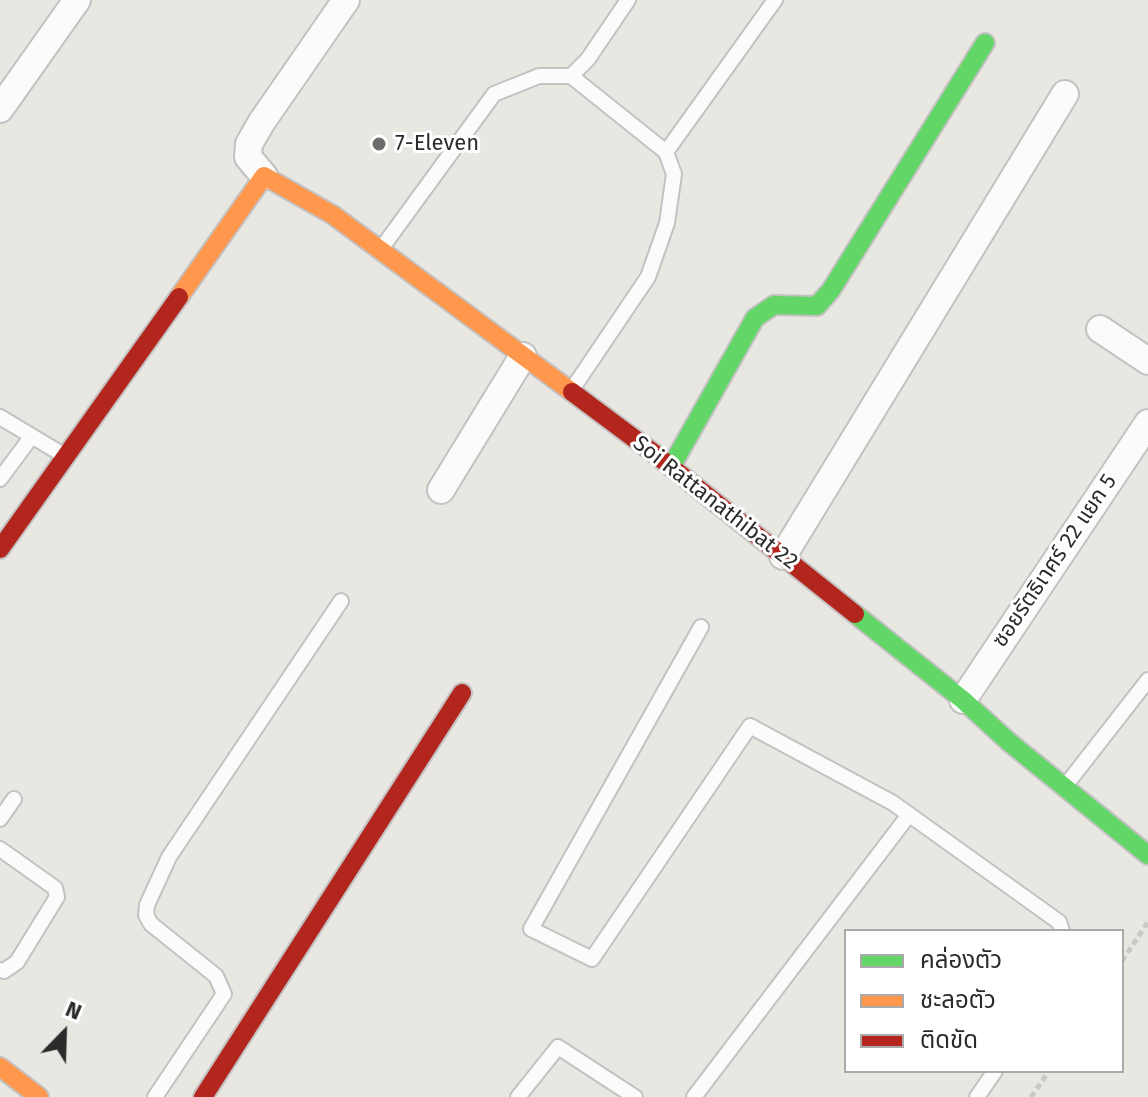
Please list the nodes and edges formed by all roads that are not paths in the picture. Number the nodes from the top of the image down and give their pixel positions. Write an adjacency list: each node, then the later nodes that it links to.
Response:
1 (77, 0): 8 (street)
2 (346, 0): 10 (street)
3 (628, 0): 6 (lane)
4 (775, 0): 9 (lane)
5 (985, 43): 20 (street)
6 (571, 76): 9 (lane); 11 (lane)
7 (1065, 94): 24 (street)
8 (0, 109)
9 (666, 152): 15 (lane)
10 (264, 176): 11 (street, Soi Rattanathibat 22); 19 (street)
11 (381, 250): 13 (street, Soi Rattanathibat 22)
12 (1100, 329): 14 (street)
13 (523, 356): 15 (street, Soi Rattanathibat 22); 22 (street)
14 (1148, 361)
15 (571, 391): 20 (street, Soi Rattanathibat 22)
16 (0, 417): 18 (lane)
17 (1148, 423): 29 (street, ซอยรัตธิเาศร์ 22 แยก 5)
18 (32, 436): 19 (lane); 21 (lane)
19 (65, 457): 23 (street)
20 (671, 467): 24 (street, Soi Rattanathibat 22)
21 (0, 479)
22 (441, 490)
23 (0, 549)
24 (783, 556): 29 (street, Soi Rattanathibat 22)
25 (341, 601): 41 (lane)
26 (701, 627): 32 (lane)
27 (1148, 680): 30 (lane)
28 (462, 693): 42 (street)
29 (963, 700): 30 (street, Soi Rattanathibat 22)
30 (1066, 786): 35 (street, Soi Rattanathibat 22)
31 (14, 799): 33 (lane)
32 (908, 816): 36 (lane); 45 (lane)
33 (0, 819)
34 (0, 849): 37 (lane)
35 (1148, 855)
36 (1061, 929)
37 (0, 970)
38 (0, 1067): 40 (street)
39 (994, 1073): 46 (lane)
40 (39, 1097)
41 (155, 1097)
42 (203, 1097)
43 (518, 1097): 44 (lane)
44 (635, 1097)
45 (694, 1097)
46 (977, 1097)

